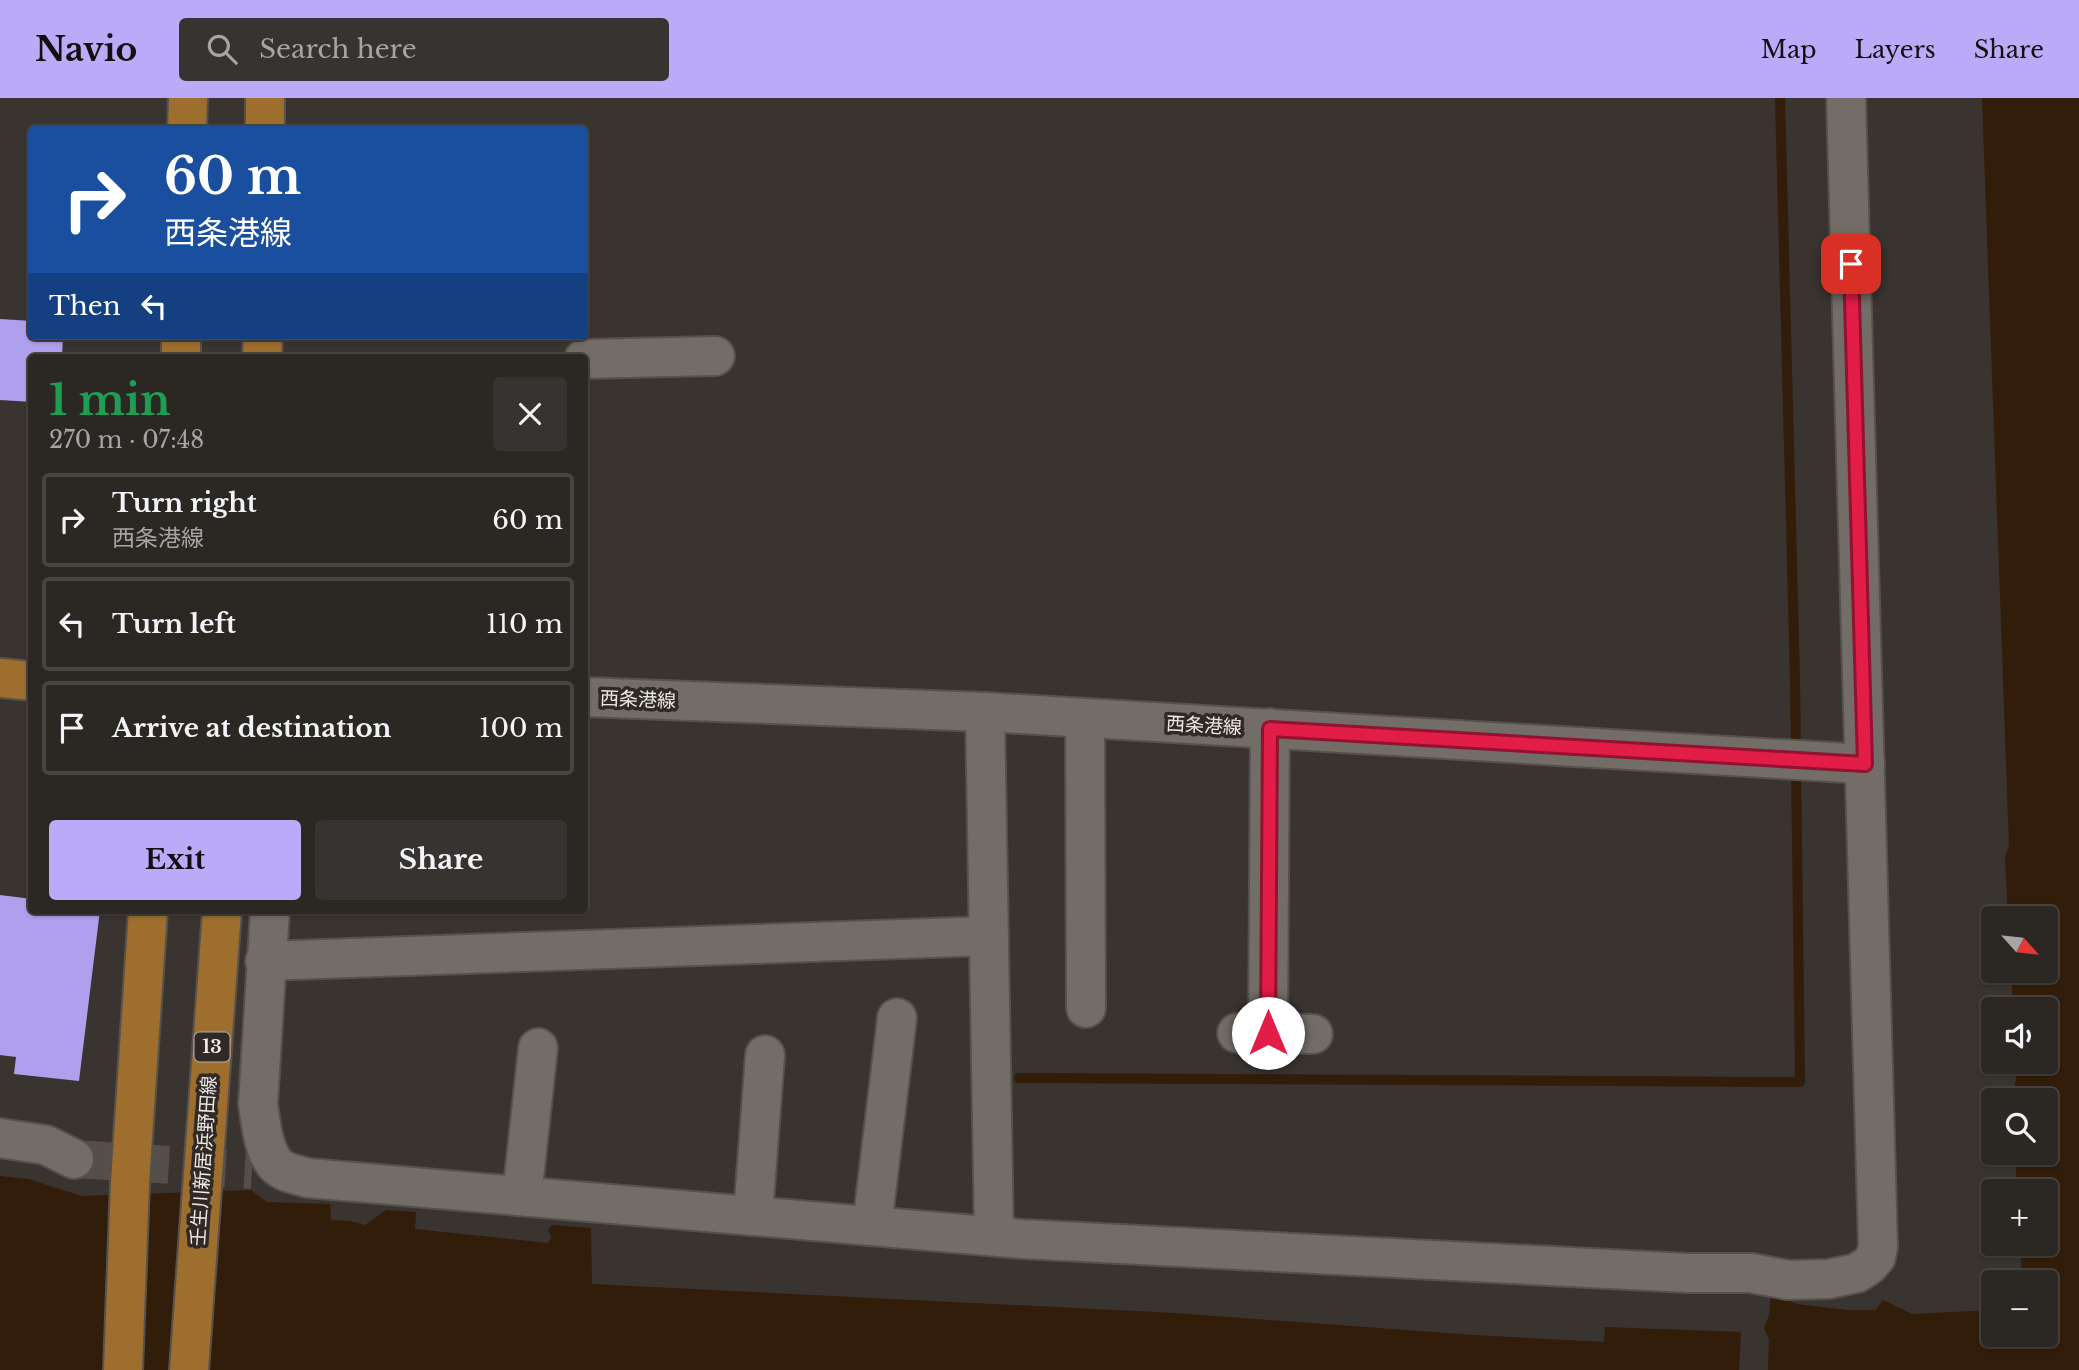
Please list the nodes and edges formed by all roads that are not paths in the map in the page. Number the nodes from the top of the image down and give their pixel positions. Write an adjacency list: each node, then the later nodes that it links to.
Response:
1 (188, 98): 4 (main road)
2 (265, 98): 5 (main road)
3 (1846, 98): 14 (street)
4 (187, 126)
5 (265, 126)
6 (715, 356): 7 (street)
7 (588, 359)
8 (0, 678): 9 (main road)
9 (28, 681)
10 (588, 697): 11 (street, 西条港線)
11 (985, 712): 12 (street, 西条港線); 18 (street)
12 (1085, 718): 13 (street, 西条港線); 20 (street)
13 (1270, 729): 14 (street, 西条港線); 22 (street)
14 (1865, 764): 30 (street)
15 (148, 914): 31 (main road)
16 (222, 914): 32 (main road, 壬生川新居浜野田線 / 13)
17 (270, 914): 19 (street)
18 (989, 936): 19 (street); 30 (street)
19 (265, 961): 27 (street)
20 (1088, 1008)
21 (897, 1018): 29 (street)
22 (1314, 1034)
23 (538, 1048): 27 (street)
24 (765, 1055): 28 (street)
25 (0, 1138): 26 (street)
26 (74, 1159)
27 (522, 1196): 28 (street)
28 (753, 1216): 29 (street)
29 (872, 1226): 30 (street)
30 (994, 1236)
31 (123, 1370)
32 (189, 1370)

